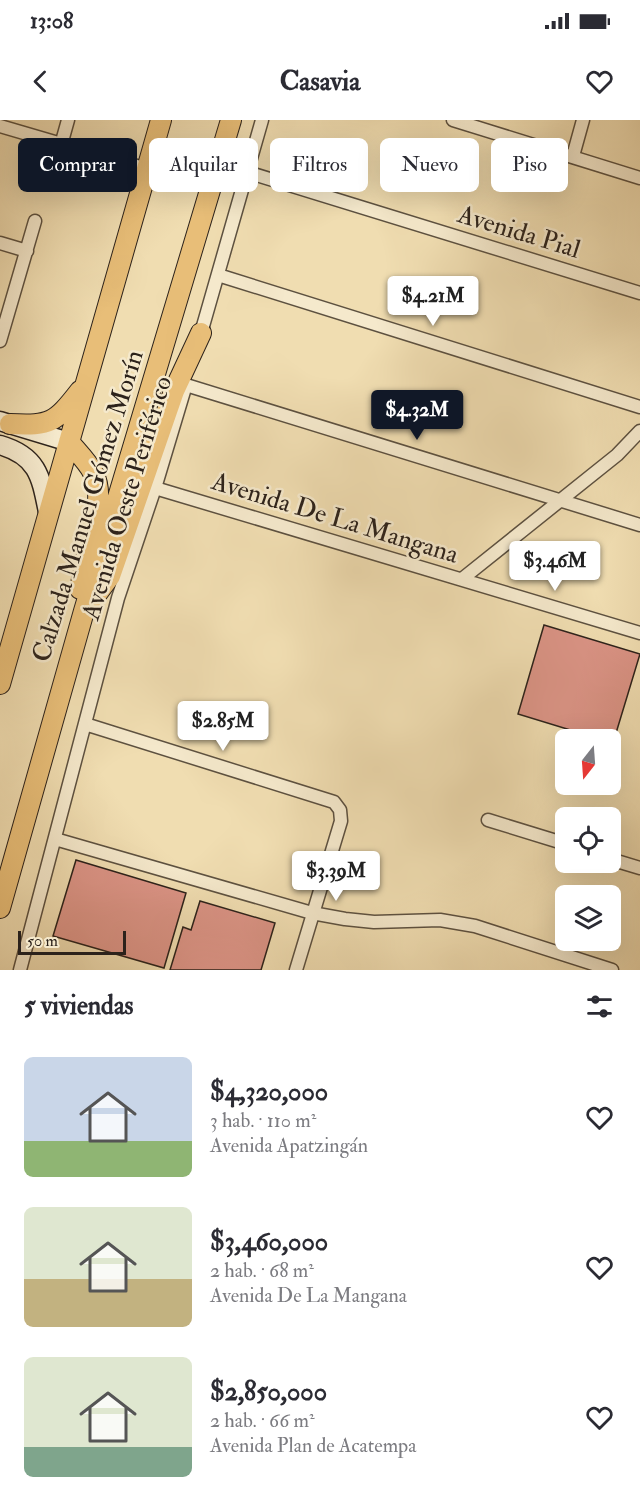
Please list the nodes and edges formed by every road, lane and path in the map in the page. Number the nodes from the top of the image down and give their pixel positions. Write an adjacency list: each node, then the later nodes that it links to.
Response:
1 (68, 120): 9 (street)
2 (161, 120): 13 (main road, Calzada Manuel Gómez Morín)
3 (231, 120): 36 (main road, Calzada Manuel Gómez Morín)
4 (262, 120): 10 (street, Avenida Oeste Periférico)
5 (453, 120): 11 (street)
6 (583, 120): 11 (street)
7 (0, 126): 8 (street)
8 (39, 138)
9 (63, 138)
10 (257, 138)
11 (573, 156): 15 (street)
12 (137, 166): 13 (street)
13 (147, 169): 24 (main road, Calzada Manuel Gómez Morín)
14 (258, 175): 21 (street, Avenida Pial)
15 (640, 178)
16 (241, 192): 20 (street, Avenida Oeste Periférico)
17 (35, 221): 19 (street)
18 (0, 243): 19 (street)
19 (27, 251): 23 (street)
20 (218, 275): 22 (street, Avenida Oeste Periférico); 26 (street)
21 (640, 293)
22 (201, 333): 25 (street, Avenida Oeste Periférico); 36 (main road)
23 (0, 341)
24 (86, 385): 27 (main road); 29 (main road, Calzada Manuel Gómez Morín)
25 (186, 385): 31 (street, Avenida Oeste Periférico); 32 (street)
26 (640, 407)
27 (5, 422): 29 (street)
28 (640, 431): 32 (street)
29 (69, 442): 33 (main road, Calzada Manuel Gómez Morín); 36 (main road)
30 (0, 445): 33 (street)
31 (155, 488): 35 (street, Avenida De La Mangana); 39 (street, Avenida Oeste Periférico)
32 (559, 501): 34 (street); 35 (street)
33 (48, 512): 38 (main road, Calzada Manuel Gómez Morín)
34 (640, 525)
35 (462, 579): 37 (street, Avenida De La Mangana)
36 (82, 619): 45 (main road, Calzada Manuel Gómez Morín)
37 (640, 633)
38 (0, 684)
39 (85, 724): 41 (street, Avenida Oeste Periférico); 46 (street)
40 (488, 820): 42 (street)
41 (55, 839): 46 (street); 47 (street, Avenida Oeste Periférico)
42 (555, 841)
43 (621, 862): 44 (street)
44 (640, 868)
45 (0, 908)
46 (312, 913): 48 (street); 49 (street)
47 (23, 969)
48 (296, 970)
49 (612, 970)

